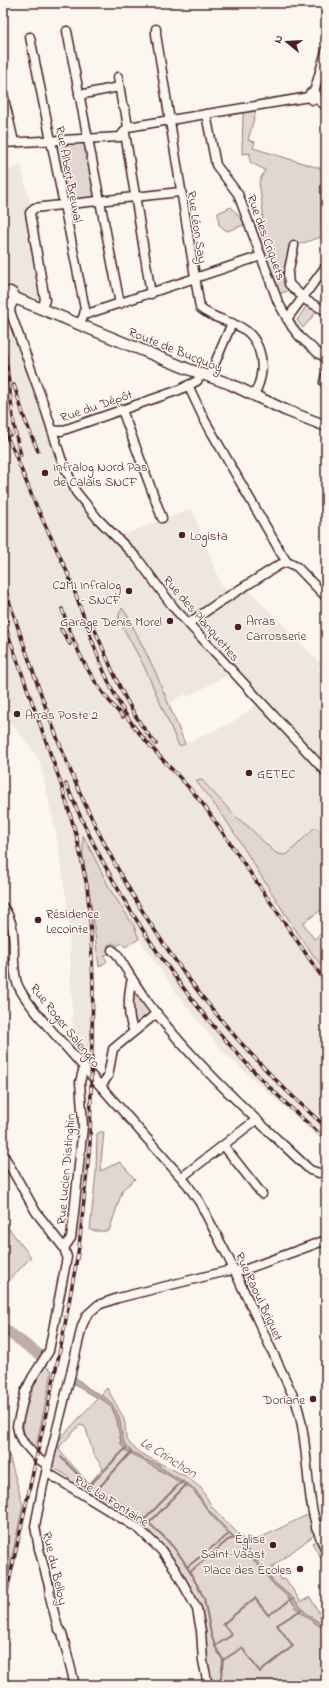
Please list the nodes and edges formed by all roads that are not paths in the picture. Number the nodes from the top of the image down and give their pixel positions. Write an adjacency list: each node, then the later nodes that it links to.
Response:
1 (156, 29): 12 (street, Rue Léon Say)
2 (67, 31): 8 (street)
3 (30, 37): 15 (street, Rue Albert Breuval)
4 (326, 51): 9 (street)
5 (118, 77): 6 (street)
6 (119, 87): 8 (street); 13 (street)
7 (3, 94): 16 (street)
8 (79, 95): 14 (street)
9 (313, 96): 10 (street); 11 (street)
10 (326, 106)
11 (206, 114): 12 (street); 23 (street, Rue des Criquets)
12 (169, 120): 13 (street); 18 (street, Rue Léon Say)
13 (127, 130): 14 (street); 19 (street)
14 (88, 138): 15 (street); 20 (street)
15 (51, 140): 16 (street); 21 (street, Rue Albert Breuval)
16 (14, 142): 17 (street)
17 (3, 143)
18 (180, 192): 19 (street); 25 (street, Rue Léon Say)
19 (135, 197): 20 (street); 26 (street)
20 (101, 200): 21 (street); 29 (street)
21 (63, 205): 30 (street); 33 (street, Rue Albert Breuval)
22 (294, 246): 28 (street)
23 (261, 256): 25 (street); 32 (street, Rue des Criquets)
24 (326, 266): 28 (street)
25 (194, 279): 26 (street); 34 (street, Rue Léon Say)
26 (150, 294): 29 (street)
27 (7, 297): 30 (main road, Route de Bucquoy); 41 (street, Rue du Dépôt)
28 (304, 298): 31 (street); 32 (street)
29 (120, 304): 33 (street)
30 (42, 308): 33 (main road, Route de Bucquoy)
31 (326, 311)
32 (288, 319): 35 (street, Rue des Criquets)
33 (82, 320): 36 (main road, Route de Bucquoy)
34 (232, 323): 36 (street); 38 (street, Rue Léon Say)
35 (326, 358)
36 (205, 375): 37 (street, Rue du Dépôt); 38 (main road, Route de Bucquoy)
37 (188, 385): 39 (street, Rue du Dépôt); 43 (street)
38 (254, 396): 40 (main road, Route de Bucquoy)
39 (122, 410): 41 (street, Rue du Dépôt); 42 (street)
40 (326, 426)
41 (52, 430): 45 (street, Rue des Planquettes)
42 (162, 518)
43 (287, 562): 44 (street); 45 (street)
44 (326, 597)
45 (189, 623): 46 (street, Rue des Planquettes)
46 (326, 772)
47 (3, 908): 52 (street, Rue Roger Salengro)
48 (112, 950): 49 (street)
49 (132, 979): 50 (street); 51 (street)
50 (156, 1013): 51 (street); 54 (street)
51 (134, 1031): 53 (street)
52 (84, 1067): 53 (street, Rue Roger Salengro); 61 (street, Rue Lucien Distinghin)
53 (100, 1086): 58 (street, Rue Raoul Briquet)
54 (256, 1120): 55 (street); 57 (street)
55 (224, 1146): 58 (street); 59 (street)
56 (3, 1154): 61 (street)
57 (319, 1173)
58 (182, 1177): 62 (street, Rue Raoul Briquet)
59 (262, 1194)
60 (326, 1240): 62 (street)
61 (64, 1248): 63 (street, Rue Lucien Distinghin)
62 (235, 1270): 63 (street, Rue du Belloy); 65 (street, Rue Raoul Briquet)
63 (47, 1469): 67 (street, Rue du Belloy); 68 (street, Rue La Fontaine)
64 (326, 1524): 65 (street)
65 (316, 1528): 66 (street, Rue Raoul Briquet)
66 (326, 1550)
67 (75, 1685)
68 (208, 1685)

